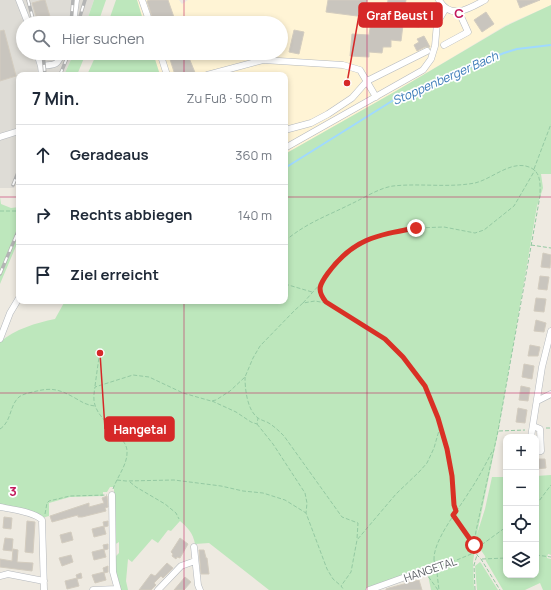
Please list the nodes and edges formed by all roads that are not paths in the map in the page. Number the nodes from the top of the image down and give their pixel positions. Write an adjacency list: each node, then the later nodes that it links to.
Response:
1 (19, 0): 8 (street)
2 (76, 0): 9 (street)
3 (142, 0): 10 (street)
4 (439, 0): 6 (street)
5 (485, 0): 7 (street)
6 (446, 8): 7 (street); 23 (street)
7 (459, 12): 11 (street)
8 (25, 16)
9 (74, 16)
10 (148, 16)
11 (444, 45)
12 (427, 51): 22 (street)
13 (39, 60): 18 (street)
14 (59, 60): 18 (street)
15 (162, 60): 20 (street)
16 (263, 60): 22 (street)
17 (263, 60): 21 (street)
18 (41, 66): 19 (street)
19 (42, 72)
20 (166, 72)
21 (218, 72)
22 (367, 82): 23 (street); 24 (street)
23 (376, 96): 27 (street)
24 (288, 129)
25 (16, 132): 26 (street)
26 (0, 137)
27 (288, 146)
28 (16, 303): 30 (street)
29 (551, 331): 32 (street)
30 (0, 339)
31 (551, 394): 32 (street)
32 (537, 401): 33 (street)
33 (532, 428): 34 (street); 35 (street)
34 (531, 434)
35 (539, 451)
36 (112, 495): 43 (street)
37 (0, 507): 42 (street)
38 (194, 547): 39 (street)
39 (195, 561): 46 (street); 47 (street)
40 (411, 575): 48 (street, HANGETAL)
41 (0, 576): 42 (street)
42 (44, 581): 44 (street)
43 (117, 589): 45 (street)
44 (44, 590)
45 (93, 590)
46 (158, 590)
47 (200, 590)
48 (370, 590)

